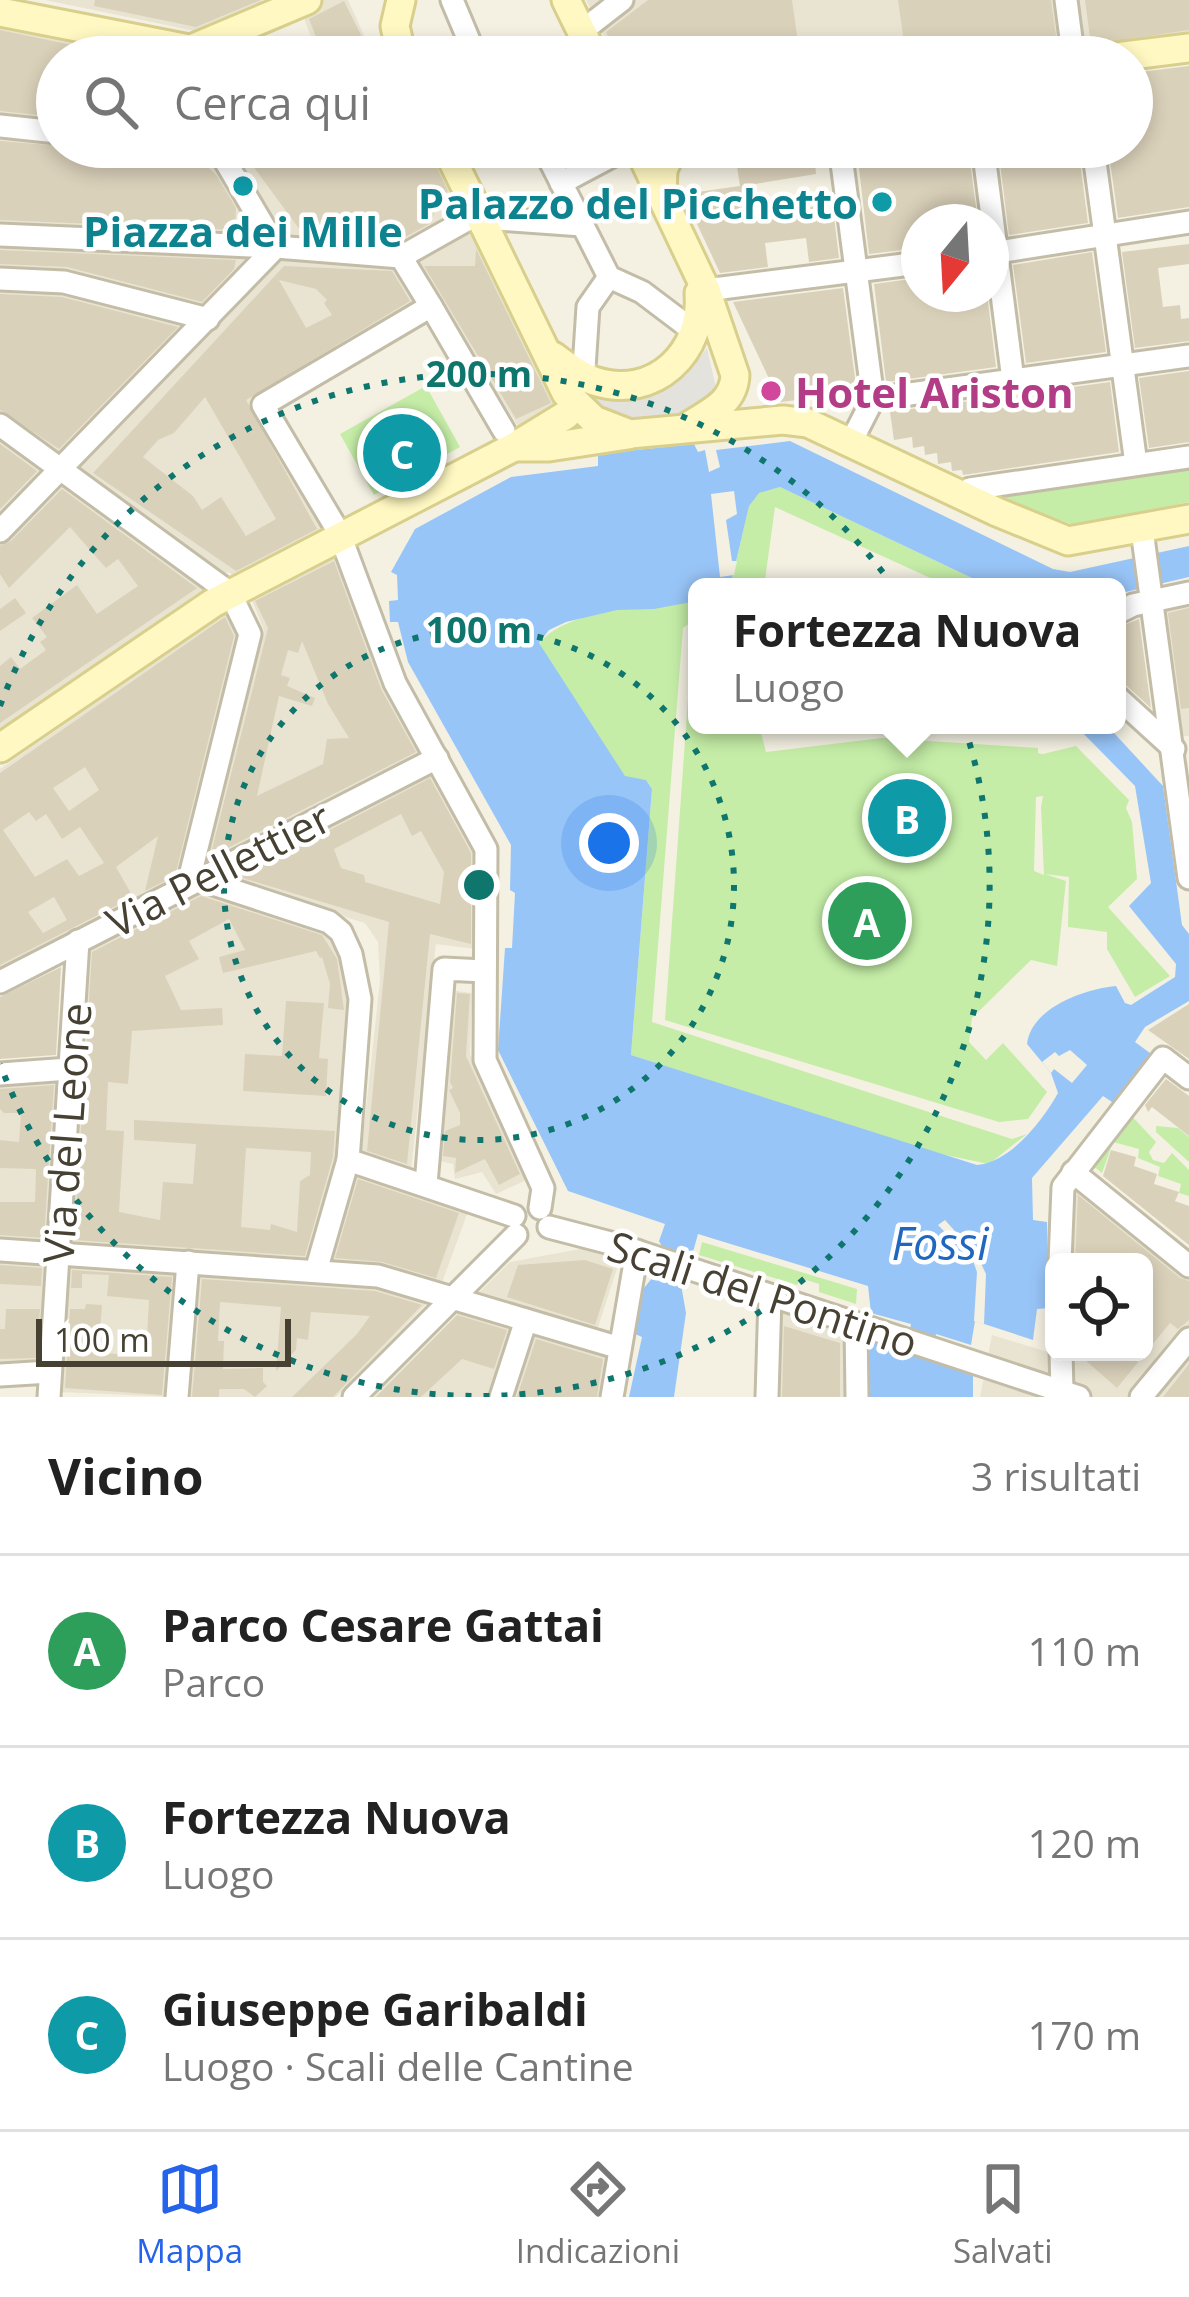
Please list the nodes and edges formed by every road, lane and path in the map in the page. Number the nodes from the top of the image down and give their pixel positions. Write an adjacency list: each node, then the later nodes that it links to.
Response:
1 (307, 0): 7 (street)
2 (401, 0): 11 (street)
3 (452, 0): 12 (street)
4 (566, 0): 13 (street)
5 (622, 0): 14 (street)
6 (1066, 0): 15 (street)
7 (276, 6): 10 (street)
8 (0, 12): 9 (street)
9 (121, 36)
10 (235, 36)
11 (397, 36)
12 (467, 36)
13 (578, 36)
14 (593, 36)
15 (1070, 36)
16 (1189, 48): 17 (street)
17 (1153, 52)
18 (0, 127): 19 (street)
19 (36, 130)
20 (231, 168): 37 (street)
21 (459, 168): 32 (street)
22 (554, 168): 29 (street)
23 (591, 168): 29 (street)
24 (643, 168): 30 (street)
25 (664, 168): 30 (street)
26 (844, 168): 41 (street)
27 (985, 168): 31 (street)
28 (1096, 168): 35 (street)
29 (561, 183): 34 (street)
30 (662, 200): 42 (street)
31 (988, 204)
32 (489, 216): 34 (street); 39 (street); 49 (street)
33 (1189, 222): 35 (street)
34 (582, 225): 43 (street)
35 (1104, 233): 38 (street); 51 (street)
36 (0, 236): 37 (street)
37 (276, 248): 39 (street); 47 (street)
38 (1009, 249)
39 (401, 257): 45 (street)
40 (901, 266): 41 (street)
41 (856, 273): 42 (street); 54 (street)
42 (699, 275): 49 (street); 57 (street)
43 (609, 277): 48 (street); 52 (street)
44 (0, 279): 47 (street)
45 (431, 306): 59 (street); 66 (street)
46 (1002, 312): 53 (street)
47 (208, 319): 63 (street)
48 (687, 326)
49 (550, 353): 55 (street)
50 (1189, 356): 51 (street)
51 (1124, 365): 53 (street); 62 (street)
52 (584, 368)
53 (1013, 380): 54 (street)
54 (873, 399): 60 (street)
55 (575, 405): 58 (street); 59 (street)
56 (0, 425): 63 (street)
57 (684, 429): 58 (street); 60 (street)
58 (630, 434): 59 (street)
59 (509, 439): 66 (street)
60 (851, 442): 64 (street)
61 (1189, 457): 62 (street)
62 (1136, 464): 64 (street)
63 (62, 471): 67 (street); 70 (street)
64 (966, 497): 68 (street)
65 (1189, 519): 68 (street)
66 (338, 530): 70 (street); 76 (street)
67 (0, 531)
68 (1144, 540): 71 (street)
69 (1189, 592): 71 (street)
70 (230, 593): 74 (street); 79 (street)
71 (1152, 594): 72 (street); 75 (street)
72 (1126, 608)
73 (1126, 704): 75 (street)
74 (0, 748)
75 (1181, 748): 77 (street)
76 (436, 758): 79 (street, Via Pellettier); 81 (street)
77 (1187, 846): 78 (street)
78 (1189, 878)
79 (193, 881): 80 (street, Via Pellettier); 86 (street)
80 (78, 941): 82 (street, Via Pellettier); 83 (street, Via del Leone)
81 (484, 970): 88 (street); 89 (street)
82 (0, 982)
83 (69, 1069): 84 (street); 92 (street, Via del Leone)
84 (0, 1074)
85 (1189, 1078): 87 (street)
86 (348, 1160): 88 (street); 97 (street)
87 (1073, 1172): 93 (street); 96 (street)
88 (426, 1184): 90 (street)
89 (544, 1218): 90 (street); 90 (street); 94 (street, Scali del Pontino)
90 (515, 1225): 99 (street)
91 (0, 1250): 92 (street)
92 (58, 1253): 95 (street); 105 (street, Via del Leone)
93 (1060, 1253)
94 (648, 1255): 98 (street, Scali del Pontino); 103 (street)
95 (188, 1262): 97 (street); 109 (street)
96 (1189, 1266)
97 (316, 1271): 99 (street)
98 (770, 1296): 101 (street, Scali del Pontino); 113 (street)
99 (452, 1298): 100 (street); 110 (street)
100 (526, 1320): 103 (street); 111 (street)
101 (859, 1325): 107 (street, Scali del Pontino); 114 (street)
102 (1189, 1339): 115 (street)
103 (620, 1348): 112 (street)
104 (1062, 1361): 107 (street)
105 (50, 1372): 106 (street); 108 (street, Via del Leone)
106 (0, 1375)
107 (1070, 1396)
108 (49, 1397)
109 (177, 1397)
110 (354, 1397)
111 (501, 1397)
112 (612, 1397)
113 (767, 1397)
114 (857, 1397)
115 (1141, 1397)

